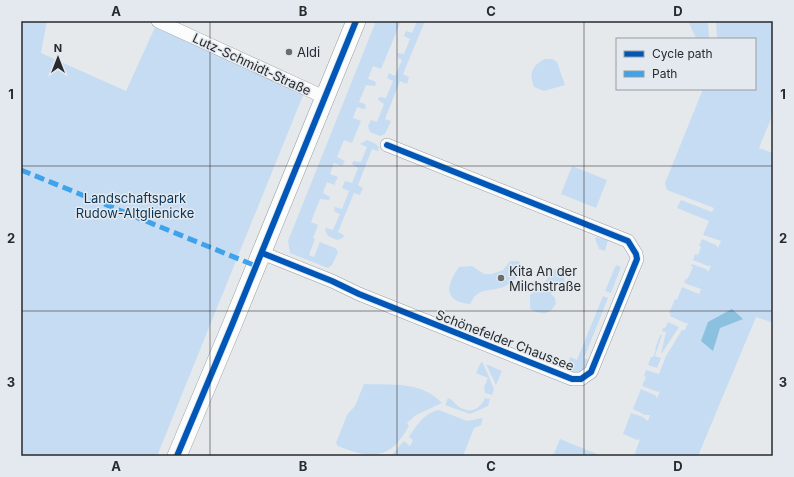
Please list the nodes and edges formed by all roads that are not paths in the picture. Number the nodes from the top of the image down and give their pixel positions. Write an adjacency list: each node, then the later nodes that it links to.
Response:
1 (158, 21): 3 (street, Lutz-Schmidt-Straße)
2 (356, 21): 3 (main road)
3 (324, 97): 5 (main road)
4 (387, 145): 5 (street, Schönefelder Chaussee)
5 (262, 253): 6 (main road)
6 (177, 456)

